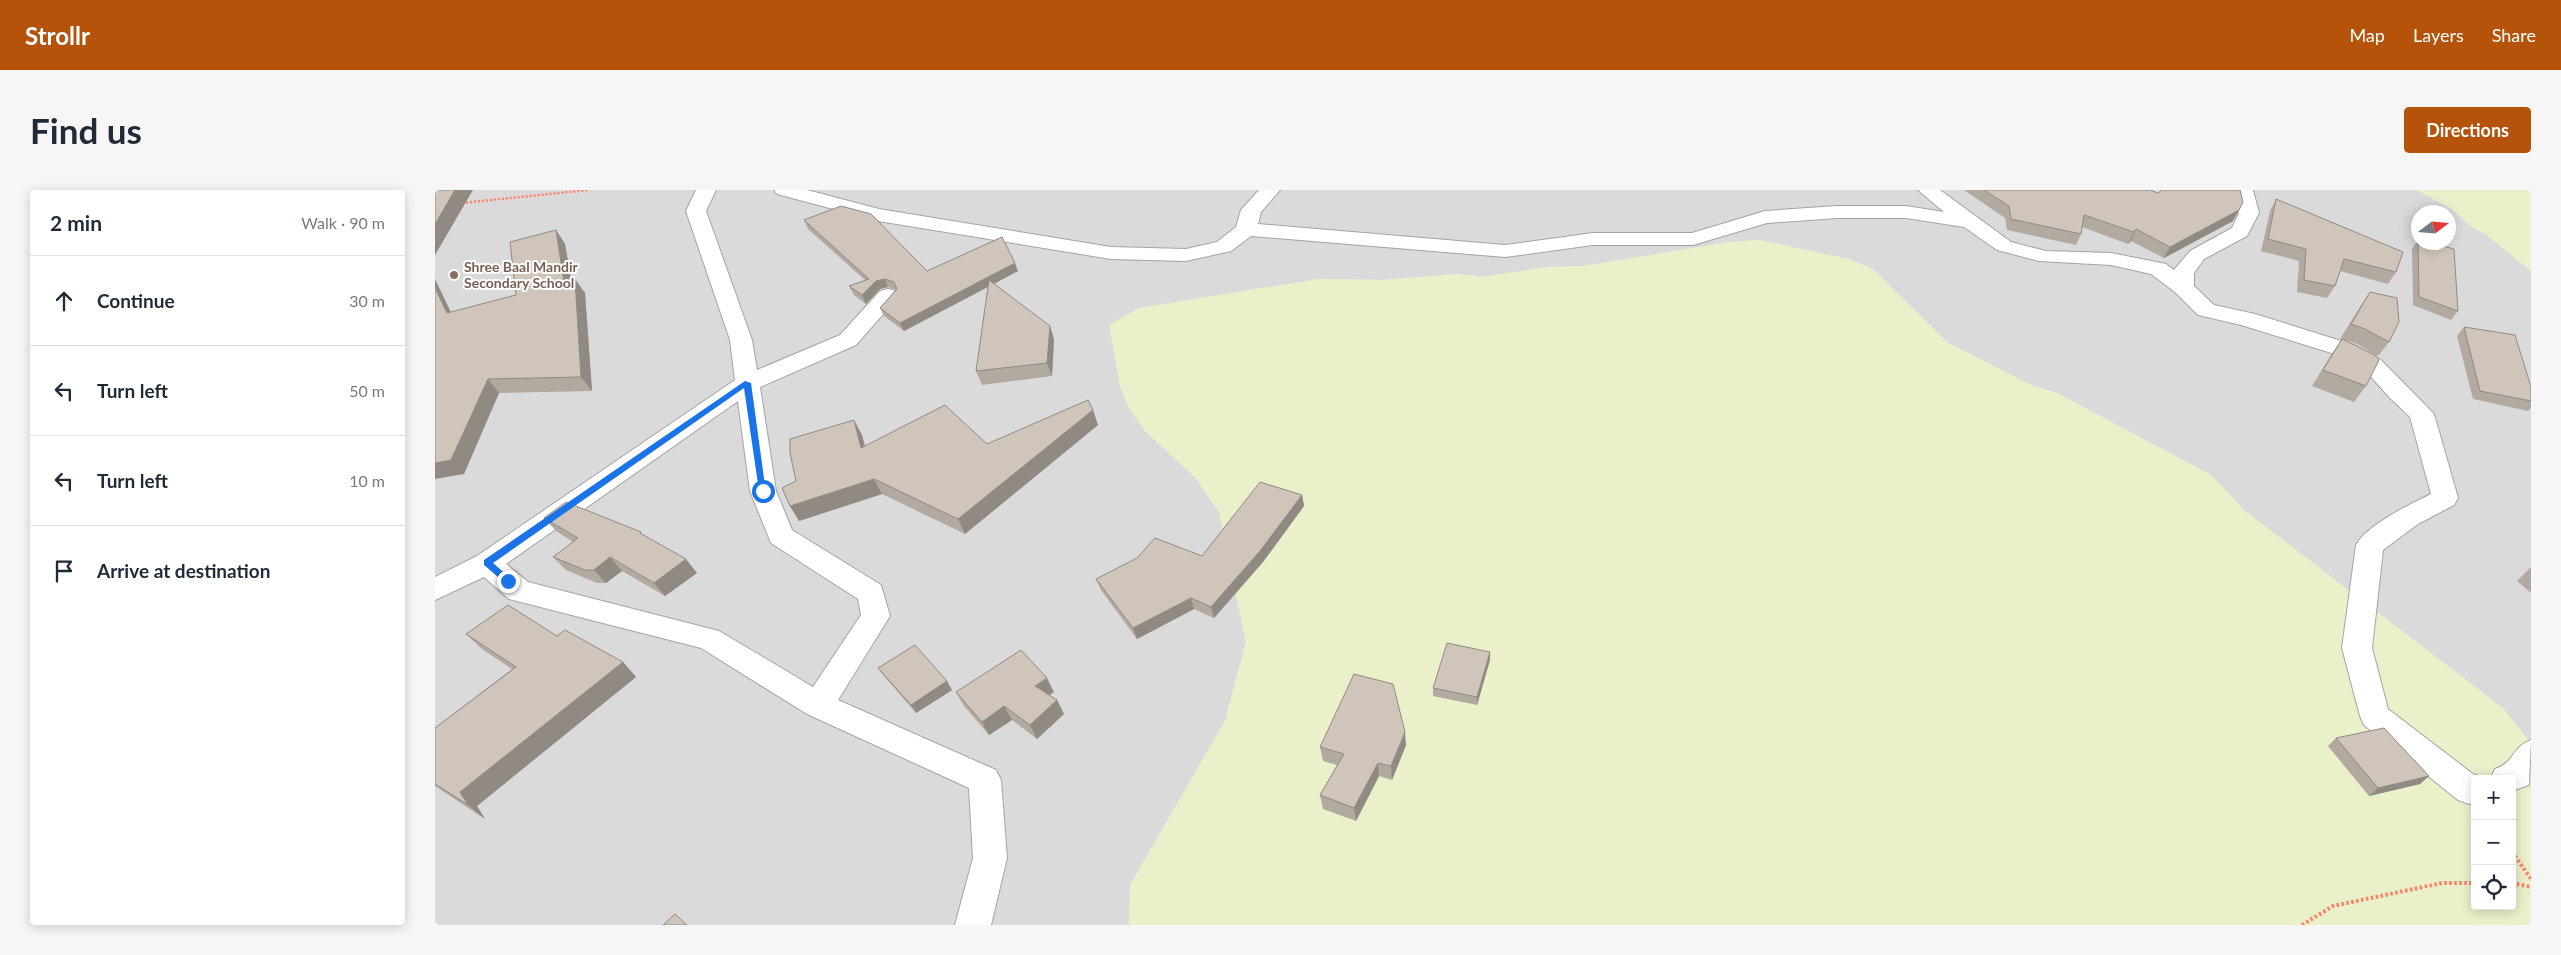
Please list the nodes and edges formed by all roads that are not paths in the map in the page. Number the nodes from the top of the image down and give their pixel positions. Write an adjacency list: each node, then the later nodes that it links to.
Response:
1 (706, 190): 10 (street)
2 (784, 190): 7 (street)
3 (1270, 190): 7 (street)
4 (1928, 190): 6 (street)
5 (2243, 190): 8 (street)
6 (1970, 222): 7 (street); 8 (street)
7 (1246, 229)
8 (2183, 287): 16 (street)
9 (888, 296): 10 (street)
10 (747, 383): 11 (street); 13 (street)
11 (487, 562): 12 (street); 13 (street)
12 (435, 589)
13 (818, 705): 17 (street)
14 (2531, 754): 15 (street)
15 (2516, 776)
16 (2471, 789)
17 (973, 925)

